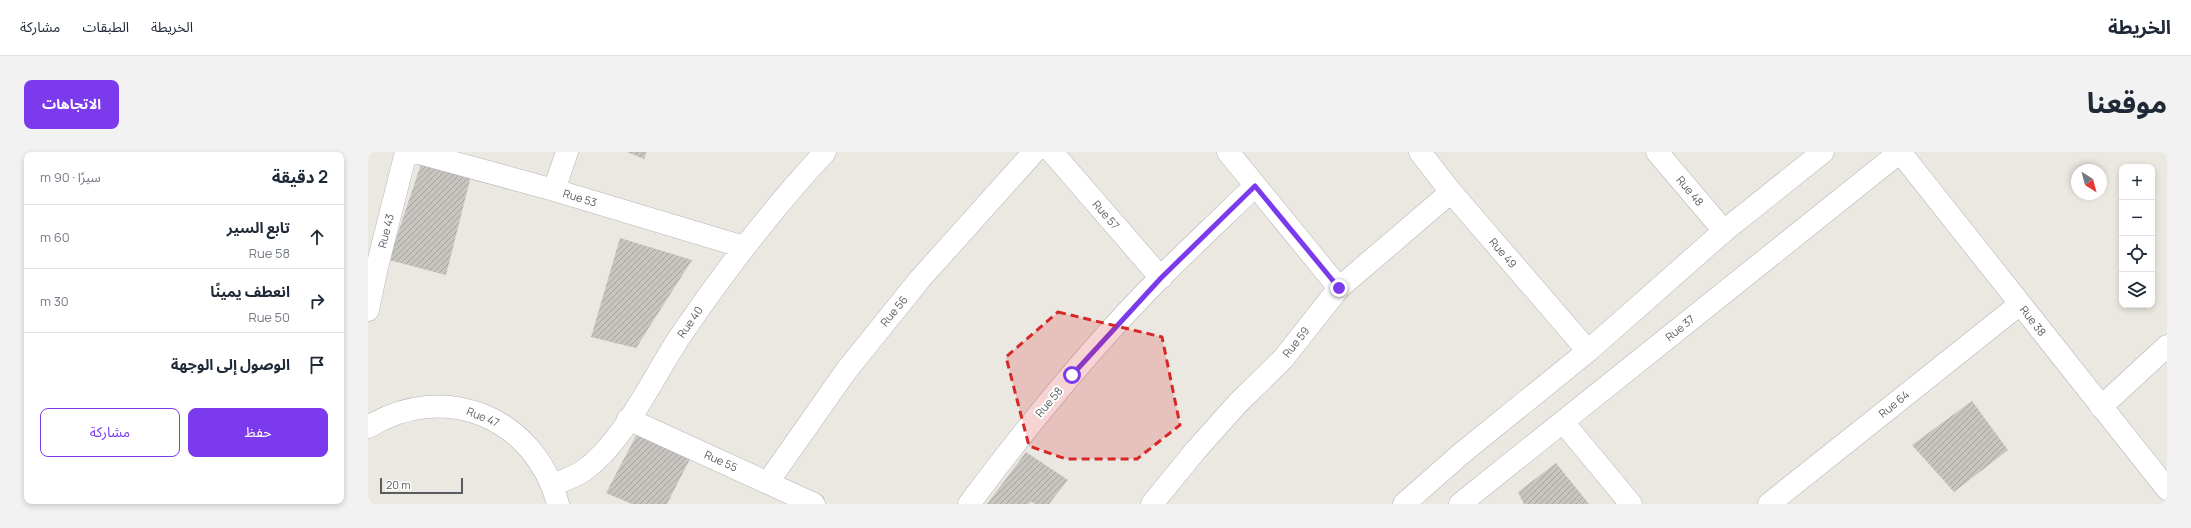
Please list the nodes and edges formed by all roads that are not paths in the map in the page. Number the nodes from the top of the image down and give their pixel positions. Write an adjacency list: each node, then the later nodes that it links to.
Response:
1 (406, 152): 20 (street, Rue 43)
2 (415, 152): 13 (street, Rue 53)
3 (567, 152): 13 (street)
4 (825, 152): 16 (street, Rue 40)
5 (1034, 152): 27 (street, Rue 56)
6 (1052, 152): 17 (street, Rue 57)
7 (1228, 152): 12 (street)
8 (1420, 152): 14 (street, Rue 49)
9 (1657, 152): 15 (street, Rue 48)
10 (1823, 152): 15 (street)
11 (1900, 152): 19 (street, Rue 38); 25 (street, Rue 37)
12 (1255, 186): 17 (street, Rue 58); 18 (street)
13 (554, 190): 16 (street, Rue 53)
14 (1451, 192): 18 (street, Rue 59); 22 (street, Rue 49)
15 (1724, 231): 22 (street)
16 (744, 247): 24 (street, Rue 40)
17 (1161, 278): 31 (street, Rue 58)
18 (1339, 288): 32 (street, Rue 59)
19 (2020, 304): 23 (street, Rue 38); 36 (street, Rue 64)
20 (368, 310)
21 (2167, 346): 23 (street)
22 (1588, 351): 33 (street)
23 (2101, 407): 28 (street, Rue 38)
24 (628, 419): 27 (street, Rue 55); 29 (street, Rue 40)
25 (1563, 422): 34 (street, Rue 37); 35 (street)
26 (368, 427): 29 (street, Rue 47)
27 (768, 482): 30 (street, Rue 55)
28 (2167, 489)
29 (555, 494)
30 (814, 504)
31 (969, 504)
32 (1152, 504)
33 (1404, 504)
34 (1460, 504)
35 (1631, 504)
36 (1770, 504)

